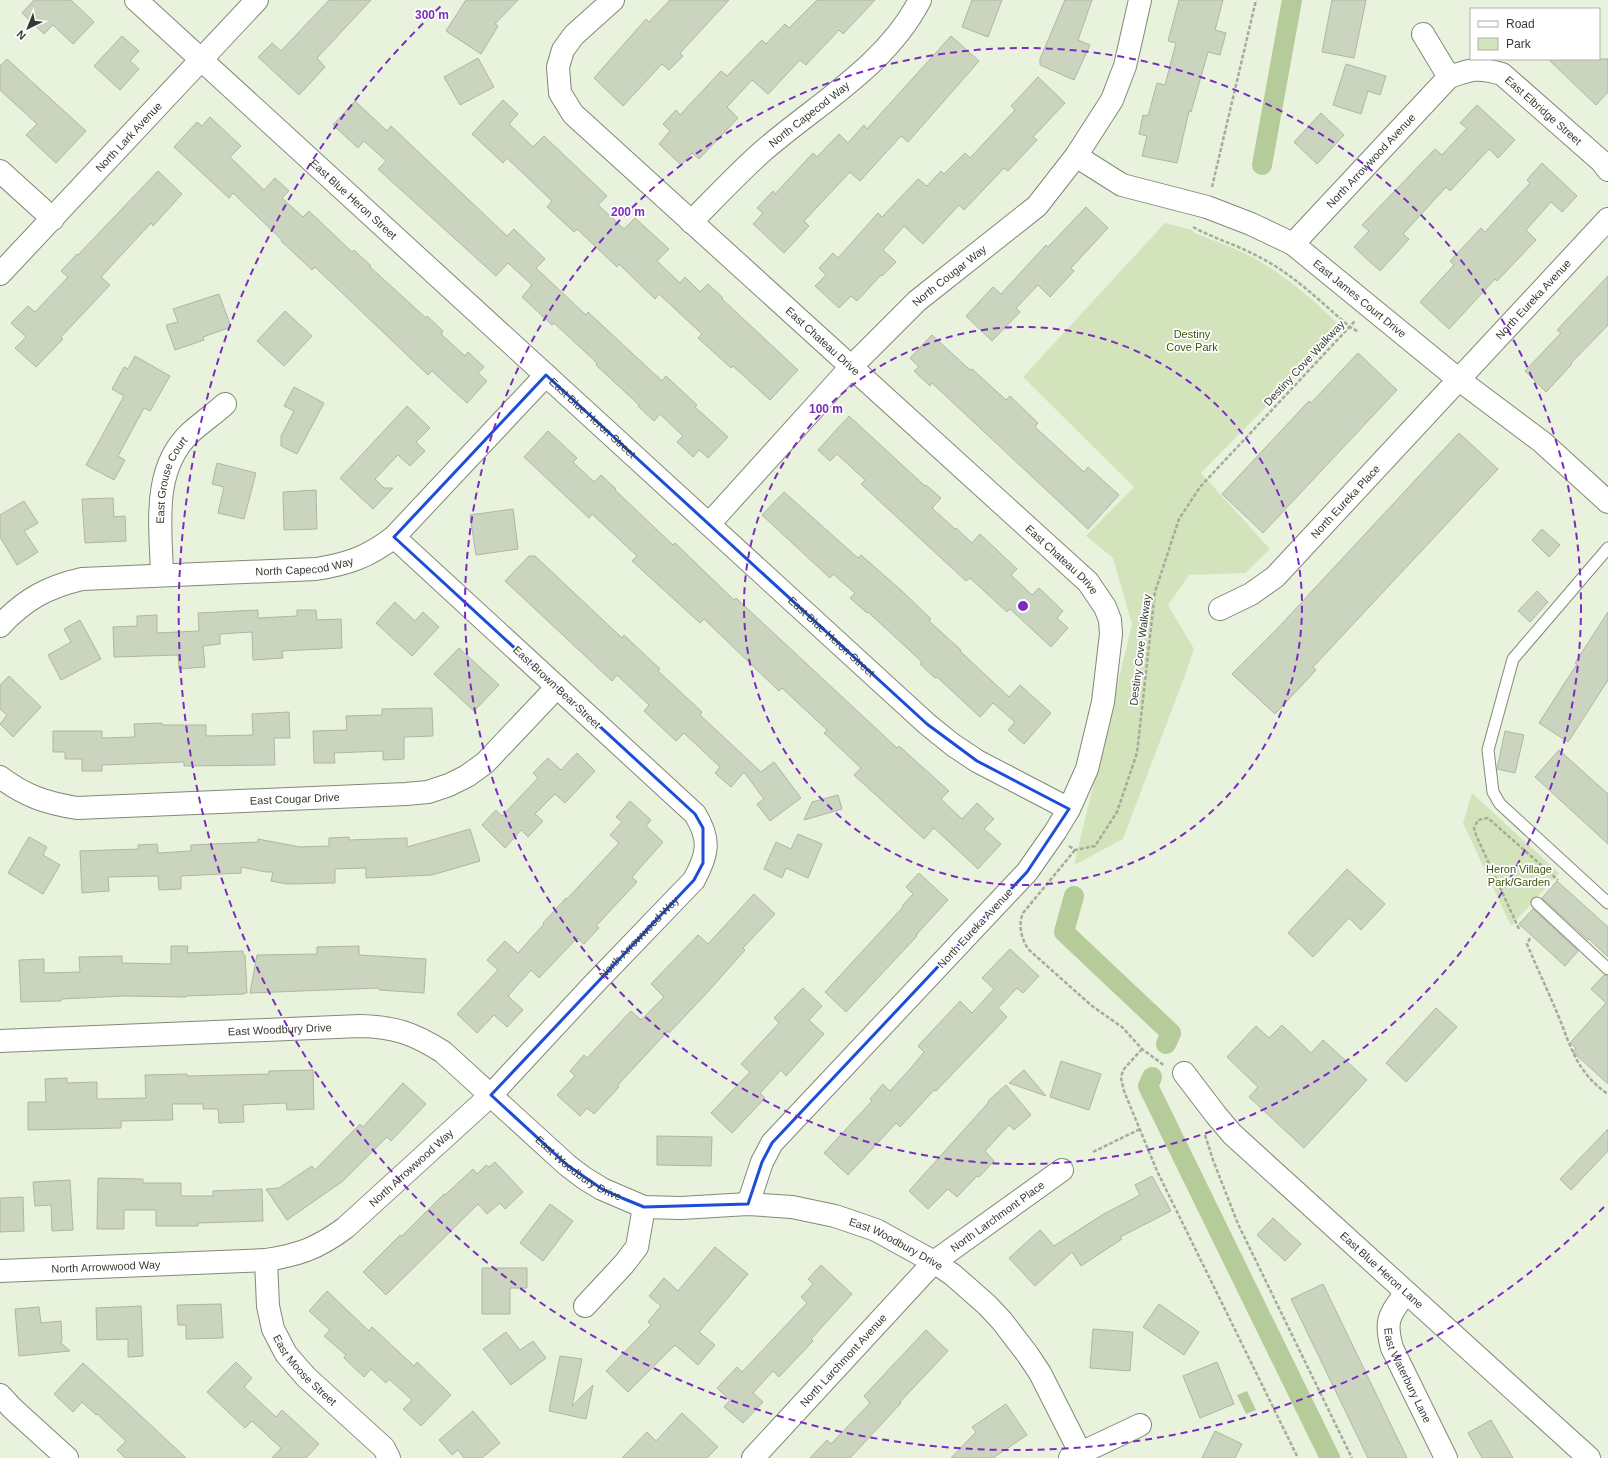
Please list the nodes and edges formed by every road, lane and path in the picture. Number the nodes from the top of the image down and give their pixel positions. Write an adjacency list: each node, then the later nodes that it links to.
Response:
1 (136, 0): 8 (street, East Blue Heron Street)
2 (257, 0): 8 (street, North Lark Avenue)
3 (613, 0): 17 (street, East Chateau Drive)
4 (920, 0): 17 (street, North Capecod Way)
5 (1140, 0): 11 (street, North Cougar Way)
6 (1256, 0): 14 (path)
7 (1423, 34): 10 (street)
8 (201, 60): 15 (street, North Lark Avenue); 25 (street, East Blue Heron Street)
9 (1469, 70): 10 (street, North Arrowwood Avenue); 12 (street, East Elbridge Street)
10 (1449, 77): 19 (street, North Arrowwood Avenue)
11 (1076, 156): 19 (street, East James Court Drive); 24 (street, North Cougar Way)
12 (1608, 170)
13 (0, 171): 15 (street)
14 (1212, 187)
15 (53, 219): 20 (street, North Lark Avenue)
16 (1608, 219): 26 (street, North Eureka Avenue)
17 (691, 222): 24 (street, East Chateau Drive)
18 (1193, 227): 22 (path)
19 (1293, 244): 26 (street, East James Court Drive)
20 (0, 274)
21 (1356, 319): 22 (path, Destiny Cove Walkway)
22 (1350, 327): 23 (path); 41 (path, Destiny Cove Walkway)
23 (1359, 332)
24 (850, 368): 29 (street, North Cougar Way); 33 (street, East Chateau Drive)
25 (546, 375): 29 (street, East Blue Heron Street); 30 (street, North Capecod Way)
26 (1458, 379): 28 (street, East James Court Drive); 34 (street, North Eureka Place)
27 (225, 404): 32 (street, East Grouse Court)
28 (1608, 502)
29 (708, 524): 38 (street, East Blue Heron Street)
30 (394, 538): 32 (street, North Capecod Way); 36 (street, East Brown Bear Street)
31 (1608, 548): 44 (lane)
32 (162, 575): 35 (street, North Capecod Way)
33 (1105, 607): 38 (street, North Eureka Avenue)
34 (1220, 609)
35 (0, 626)
36 (557, 687): 37 (street, East Cougar Drive); 39 (street, East Brown Bear Street)
37 (0, 777)
38 (1069, 809): 57 (street, North Eureka Avenue)
39 (706, 844): 52 (street, North Arrowwood Way)
40 (1067, 845): 41 (path)
41 (1075, 850): 49 (path)
42 (1558, 880): 45 (path)
43 (1537, 903): 47 (lane)
44 (1608, 903)
45 (1519, 929)
46 (1530, 938): 51 (path)
47 (1608, 969)
48 (0, 1041): 52 (street, East Woodbury Drive)
49 (1142, 1049): 50 (path); 53 (path)
50 (1184, 1073): 62 (street, East Blue Heron Lane)
51 (1608, 1094)
52 (491, 1095): 58 (street, East Woodbury Drive); 59 (street, North Arrowwood Way)
53 (1140, 1129): 55 (path); 70 (path)
54 (1205, 1133): 71 (path)
55 (1093, 1152)
56 (1062, 1170): 60 (street, North Larchmont Place)
57 (748, 1204): 58 (street, East Woodbury Drive); 60 (street, East Woodbury Drive)
58 (644, 1207): 63 (street)
59 (266, 1260): 61 (street, North Arrowwood Way); 68 (street, East Moose Street)
60 (934, 1262): 66 (street, East Woodbury Drive); 69 (street, North Larchmont Avenue)
61 (0, 1271)
62 (1406, 1292): 72 (street, East Waterbury Lane); 73 (street, East Blue Heron Lane)
63 (585, 1306)
64 (0, 1395): 67 (street)
65 (1140, 1425): 66 (street)
66 (1078, 1456)
67 (67, 1458)
68 (389, 1458)
69 (753, 1458)
70 (1298, 1458)
71 (1352, 1458)
72 (1446, 1458)
73 (1589, 1458)

